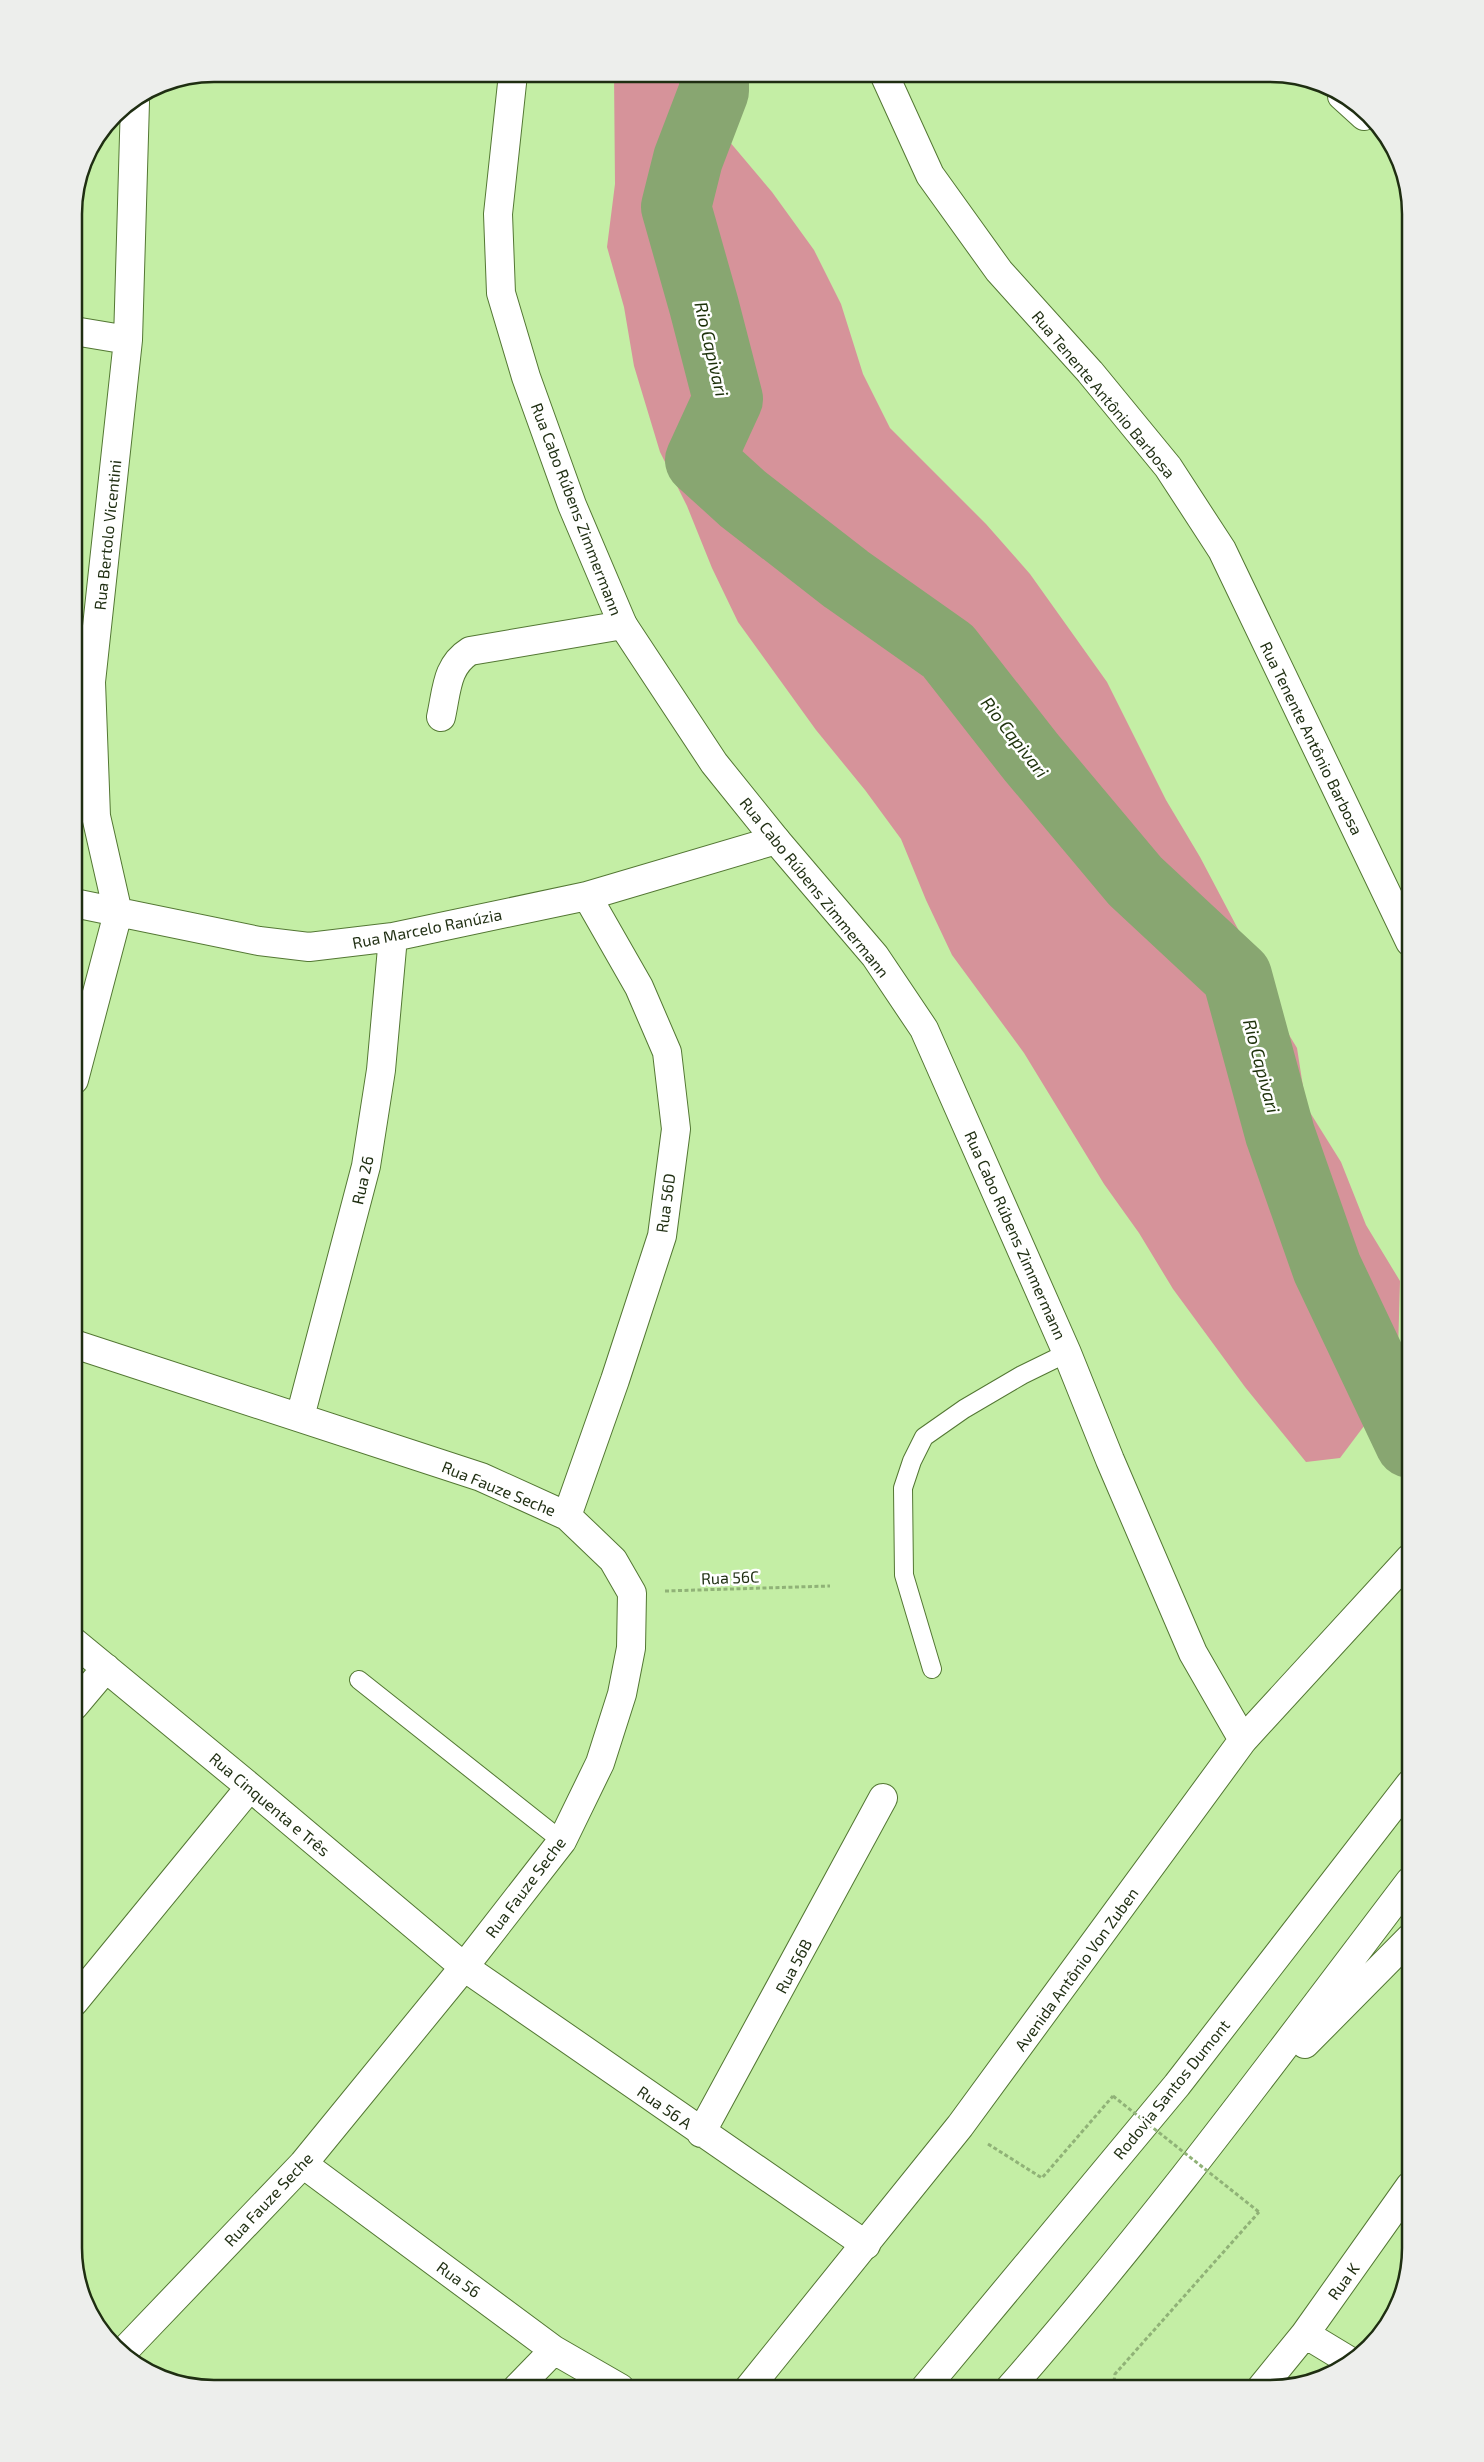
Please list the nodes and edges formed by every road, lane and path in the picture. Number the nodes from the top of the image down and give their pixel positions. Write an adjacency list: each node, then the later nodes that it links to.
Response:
1 (513, 82): 6 (main road, Rua Cabo Rúbens Zimmermann)
2 (888, 83): 12 (main road, Rua Tenente Antônio Barbosa)
3 (135, 109): 5 (main road, Rua Bertolo Vicentini)
4 (83, 332): 5 (main road)
5 (128, 340): 11 (main road, Rua Bertolo Vicentini)
6 (623, 625): 7 (main road); 8 (main road, Rua Cabo Rúbens Zimmermann)
7 (442, 717)
8 (776, 840): 9 (main road, Rua Marcelo Ranúzia); 16 (main road, Rua Cabo Rúbens Zimmermann)
9 (587, 896): 13 (main road, Rua Marcelo Ranúzia); 18 (main road, Rua 56D)
10 (83, 905): 11 (main road, Rua Marcelo Ranúzia)
11 (118, 913): 13 (main road, Rua Marcelo Ranúzia); 14 (main road, Rua Bertolo Vicentini)
12 (1402, 925)
13 (392, 937): 17 (main road, Rua 26)
14 (83, 1047)
15 (82, 1347): 17 (main road, Rua Fauze Seche)
16 (1067, 1352): 24 (lane); 27 (main road, Rua Cabo Rúbens Zimmermann)
17 (300, 1417): 18 (main road, Rua Fauze Seche)
18 (567, 1516): 21 (main road, Rua Fauze Seche)
19 (1402, 1567): 27 (main road, Avenida Antônio Von Zuben)
20 (830, 1586): 21 (path, Rua 56C)
21 (632, 1593): 31 (main road, Rua Fauze Seche)
22 (82, 1649): 23 (main road, Rua Cinquenta e Três)
23 (106, 1668): 26 (main road); 28 (main road, Rua Cinquenta e Três)
24 (932, 1669)
25 (359, 1680): 31 (lane)
26 (82, 1696)
27 (1243, 1740): 37 (main road, Avenida Antônio Von Zuben)
28 (250, 1787): 34 (main road, Rua Cinquenta e Três); 35 (main road)
29 (1402, 1794): 49 (main road, Rodovia Santos Dumont)
30 (883, 1798): 38 (main road, Rua 56B)
31 (562, 1841): 34 (main road, Rua Fauze Seche)
32 (1402, 1892): 36 (main road)
33 (1402, 1946): 36 (main road)
34 (464, 1967): 38 (main road, Rua 56 A); 39 (main road, Rua Fauze Seche)
35 (82, 1992)
36 (1231, 2117): 50 (main road)
37 (960, 2126): 41 (main road, Avenida Antônio Von Zuben); 51 (path, bridge)
38 (701, 2133): 41 (main road, Rua 56 A)
39 (303, 2164): 43 (main road, Rua Fauze Seche); 44 (main road, Rua 56)
40 (1402, 2197): 42 (main road, Rua K)
41 (866, 2245): 48 (main road, Avenida Antônio Von Zuben)
42 (1304, 2334): 45 (main road); 52 (main road, Rua K)
43 (127, 2347)
44 (554, 2350): 46 (main road); 47 (main road, Rua 56)
45 (1343, 2357)
46 (525, 2379)
47 (605, 2379)
48 (757, 2380)
49 (932, 2380)
50 (1017, 2380)
51 (1114, 2380)
52 (1267, 2380)

